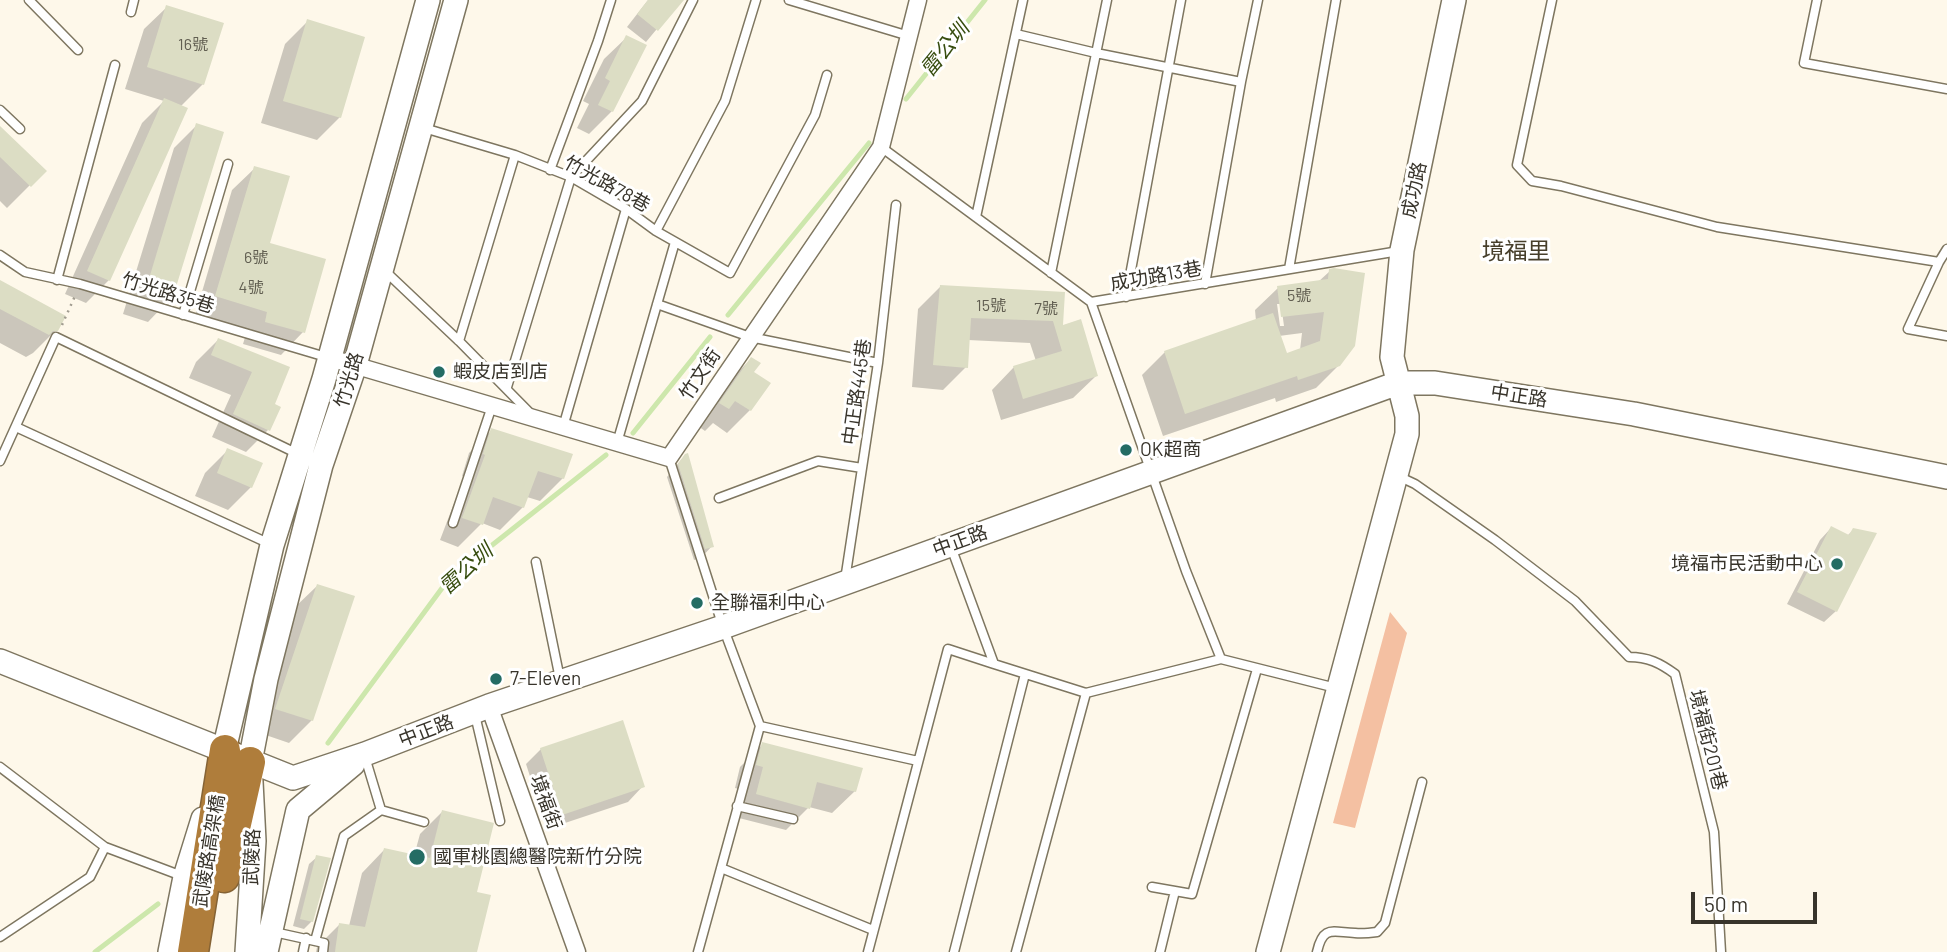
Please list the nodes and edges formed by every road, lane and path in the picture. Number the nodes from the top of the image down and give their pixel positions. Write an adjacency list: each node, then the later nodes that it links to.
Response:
1 (29, 0): 21 (lane)
2 (134, 0): 18 (lane)
3 (428, 0): 59 (street, 竹光路)
4 (456, 0): 29 (street, 竹光路)
5 (611, 0): 34 (lane)
6 (694, 0): 35 (lane)
7 (756, 0): 39 (lane)
8 (789, 0): 20 (lane)
9 (918, 0): 20 (street, 竹文街)
10 (1023, 0): 19 (lane)
11 (1107, 0): 22 (lane)
12 (1181, 0): 24 (lane)
13 (1258, 0): 26 (lane)
14 (1336, 0): 46 (lane)
15 (1454, 0): 42 (street, 成功路)
16 (1552, 0): 44 (lane)
17 (1817, 0): 27 (lane)
18 (131, 12)
19 (1017, 34): 22 (lane); 38 (lane)
20 (909, 36): 31 (street, 竹文街)
21 (78, 50)
22 (1096, 53): 24 (lane); 47 (lane)
23 (115, 65): 48 (lane)
24 (1168, 68): 26 (lane); 51 (lane)
25 (827, 75): 40 (lane, 竹光路78巷)
26 (1241, 82): 50 (lane)
27 (1947, 89)
28 (0, 110): 30 (lane)
29 (421, 127): 32 (lane, 竹光路78巷); 45 (street, 竹光路)
30 (20, 129)
31 (881, 147): 38 (lane, 成功路13巷); 57 (street, 竹文街)
32 (515, 155): 34 (lane, 竹光路78巷); 58 (lane)
33 (228, 164): 54 (lane)
34 (550, 170): 35 (lane, 竹光路78巷)
35 (571, 177): 37 (lane, 竹光路78巷); 63 (lane)
36 (896, 205): 60 (lane, 中正路445巷)
37 (626, 209): 39 (lane, 竹光路78巷); 67 (lane)
38 (975, 217): 47 (lane, 成功路13巷)
39 (656, 231): 40 (lane, 竹光路78巷)
40 (675, 242): 53 (lane)
41 (1947, 249): 44 (lane)
42 (1402, 250): 46 (lane, 成功路13巷); 62 (street, 成功路)
43 (0, 255): 48 (lane, 竹光路35巷)
44 (1939, 262): 55 (lane)
45 (381, 267): 58 (lane); 61 (street, 竹光路)
46 (1289, 269): 50 (lane, 成功路13巷)
47 (1051, 273): 52 (lane, 成功路13巷)
48 (57, 280): 49 (lane, 竹光路35巷)
49 (80, 284): 54 (lane, 竹光路35巷); 56 (path)
50 (1205, 284): 51 (lane, 成功路13巷)
51 (1126, 297): 52 (lane, 成功路13巷)
52 (1091, 302): 73 (lane)
53 (657, 304): 57 (lane); 68 (lane)
54 (183, 314): 59 (lane, 竹光路35巷)
55 (1947, 336)
56 (56, 337): 66 (lane); 69 (lane)
57 (750, 337): 60 (lane); 70 (street, 竹文街)
58 (459, 341): 63 (lane)
59 (330, 358): 61 (street); 69 (street, 竹光路)
60 (878, 363): 72 (lane, 中正路445巷)
61 (355, 365): 64 (street); 94 (street, 竹光路)
62 (1398, 383): 73 (street, 中正路); 74 (street, 成功路); 75 (street, 中正路)
63 (507, 387): 65 (lane)
64 (492, 406): 65 (street); 77 (lane)
65 (535, 419): 67 (street)
66 (16, 427): 71 (lane); 78 (lane)
67 (563, 427): 68 (street)
68 (617, 443): 70 (street)
69 (300, 455): 78 (street, 竹光路)
70 (668, 458): 82 (lane)
71 (0, 461)
72 (862, 468): 76 (lane); 81 (lane, 中正路445巷)
73 (1151, 472): 79 (street, 中正路); 83 (lane)
74 (1396, 475): 89 (street, 成功路); 126 (lane, 境福街201巷)
75 (1947, 477)
76 (719, 498)
77 (453, 523)
78 (272, 545): 94 (street, 竹光路)
79 (950, 545): 81 (street, 中正路); 85 (lane)
80 (536, 562): 88 (lane)
81 (845, 582): 82 (street, 中正路)
82 (723, 627): 88 (street, 中正路); 92 (lane)
83 (1221, 659): 86 (lane); 90 (lane)
84 (0, 661): 94 (street, 中正路)
85 (994, 664): 87 (lane); 95 (lane)
86 (1257, 669): 89 (lane); 107 (lane)
87 (1025, 674): 90 (lane); 121 (lane)
88 (560, 682): 91 (street, 中正路)
89 (1339, 688): 124 (street, 成功路)
90 (1086, 693): 122 (lane)
91 (482, 709): 93 (street, 中正路); 101 (lane); 118 (street, 境福街)
92 (760, 726): 95 (lane); 98 (lane)
93 (365, 754): 94 (street, 中正路); 99 (lane); 111 (street)
94 (238, 756): 105 (street); 113 (highway, 武陵路高架橋); 114 (highway, 武陵路高架橋); 115 (street, 武陵路)
95 (918, 761): 108 (lane)
96 (0, 766): 103 (lane)
97 (1422, 782): 125 (lane)
98 (737, 806): 100 (lane); 104 (lane)
99 (381, 810): 102 (lane); 110 (lane)
100 (793, 819)
101 (500, 821)
102 (424, 822)
103 (105, 847): 105 (lane); 109 (lane)
104 (721, 868): 108 (lane); 119 (lane)
105 (185, 877): 112 (street)
106 (1152, 887): 107 (lane)
107 (1175, 891): 123 (lane)
108 (873, 930): 120 (lane)
109 (0, 937)
110 (310, 939): 111 (lane); 116 (lane); 117 (lane)
111 (268, 941)
112 (170, 952)
113 (193, 952)
114 (210, 952)
115 (247, 952)
116 (303, 952)
117 (323, 952)
118 (577, 952)
119 (698, 952)
120 (868, 952)
121 (954, 952)
122 (1016, 952)
123 (1160, 952)
124 (1269, 952)
125 (1317, 952)
126 (1721, 952)

